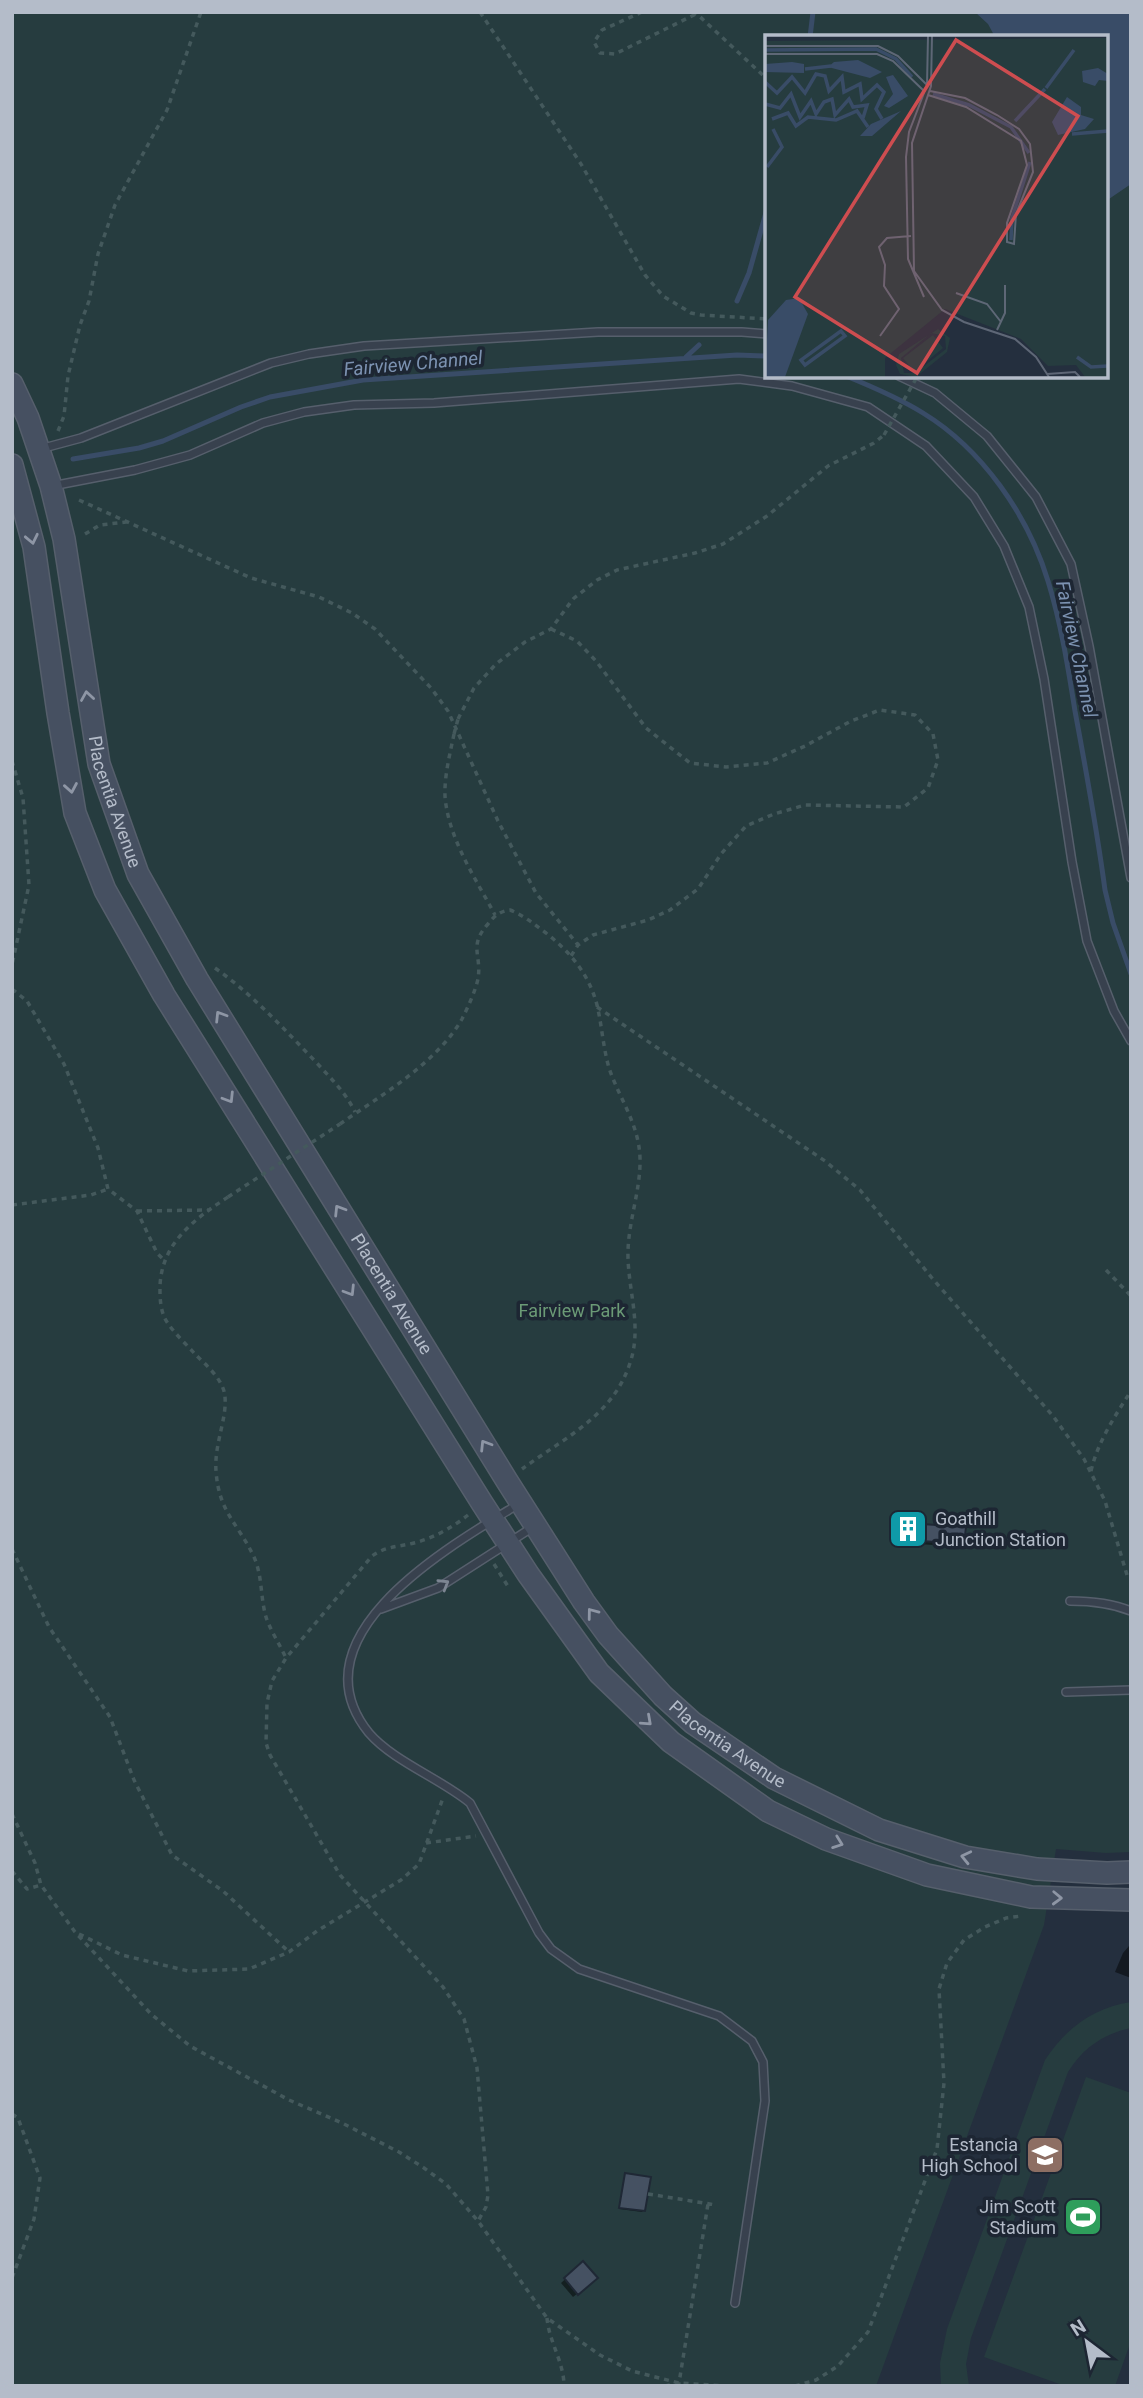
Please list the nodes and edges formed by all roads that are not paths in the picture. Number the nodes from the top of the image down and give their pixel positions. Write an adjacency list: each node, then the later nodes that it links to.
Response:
1 (765, 334): 4 (lane)
2 (903, 378): 7 (lane)
3 (12, 384): 4 (main road, Placentia Avenue)
4 (40, 449): 6 (main road, Placentia Avenue)
5 (13, 471): 10 (main road, Placentia Avenue, one-way to 10)
6 (51, 486): 8 (lane); 9 (main road, Placentia Avenue, one-way to 6)
7 (1131, 878)
8 (1131, 1041)
9 (521, 1503): 10 (lane); 11 (main road, Placentia Avenue)
10 (493, 1520): 12 (main road, Placentia Avenue); 14 (lane)
11 (535, 1525): 12 (lane); 18 (main road, Placentia Avenue, one-way to 11)
12 (508, 1543): 14 (lane, one-way to 12); 19 (main road, Placentia Avenue, one-way to 19)
13 (1070, 1601): 15 (lane)
14 (381, 1609): 20 (lane)
15 (1131, 1611)
16 (1131, 1690): 17 (lane)
17 (1066, 1692)
18 (1131, 1872)
19 (1131, 1900)
20 (735, 2303)

